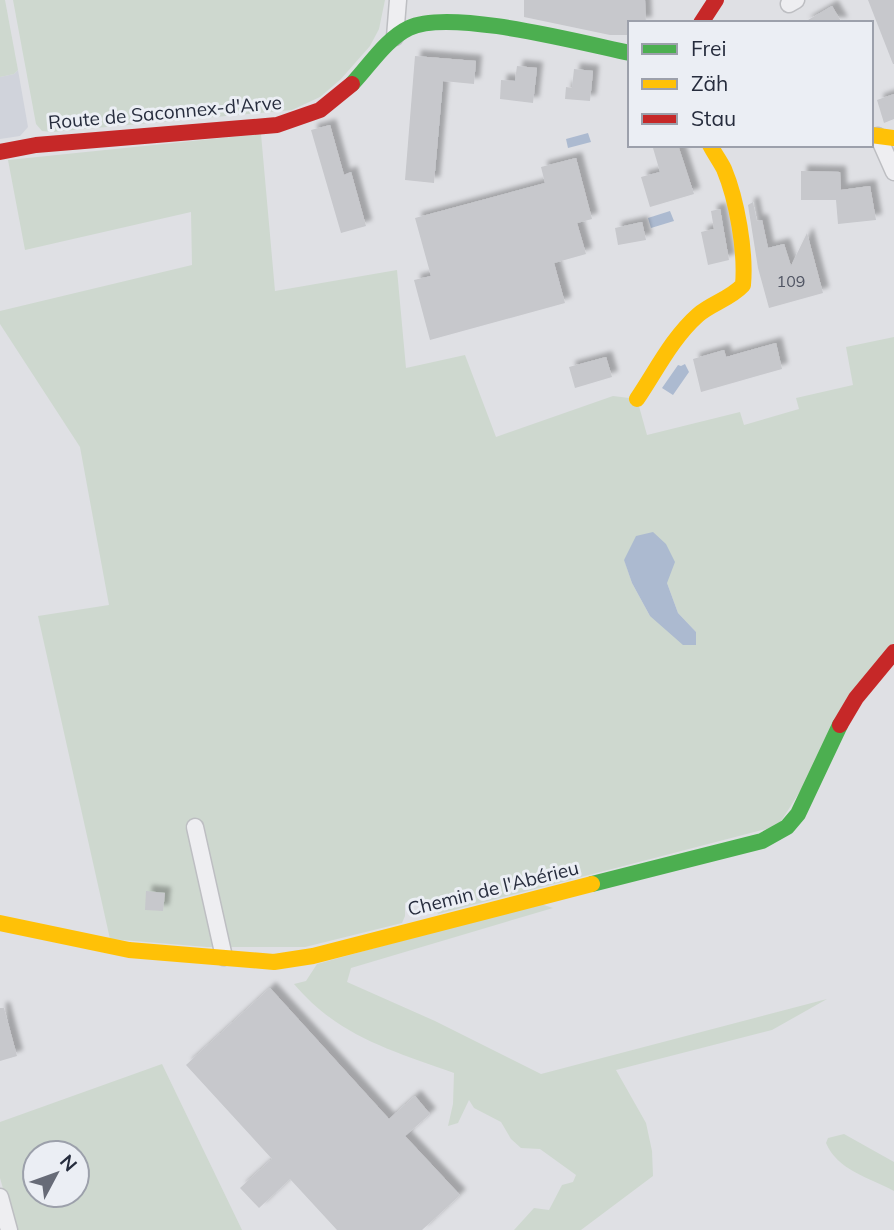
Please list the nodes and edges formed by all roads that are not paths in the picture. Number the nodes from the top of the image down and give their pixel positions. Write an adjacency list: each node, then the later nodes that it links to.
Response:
1 (398, 0): 4 (street)
2 (716, 0): 3 (street)
3 (702, 21)
4 (396, 37): 5 (street, Route de Saconnex-d'Arve); 8 (street, Route de Saconnex-d'Arve)
5 (628, 52)
6 (881, 136): 9 (street)
7 (711, 147): 10 (street)
8 (0, 152)
9 (894, 172)
10 (637, 399)
11 (894, 652): 14 (street, Chemin de l'Abérieu)
12 (195, 827): 14 (street)
13 (0, 923): 14 (street, Chemin de l'Abérieu)
14 (224, 957)
15 (0, 1197): 16 (street)
16 (9, 1230)

